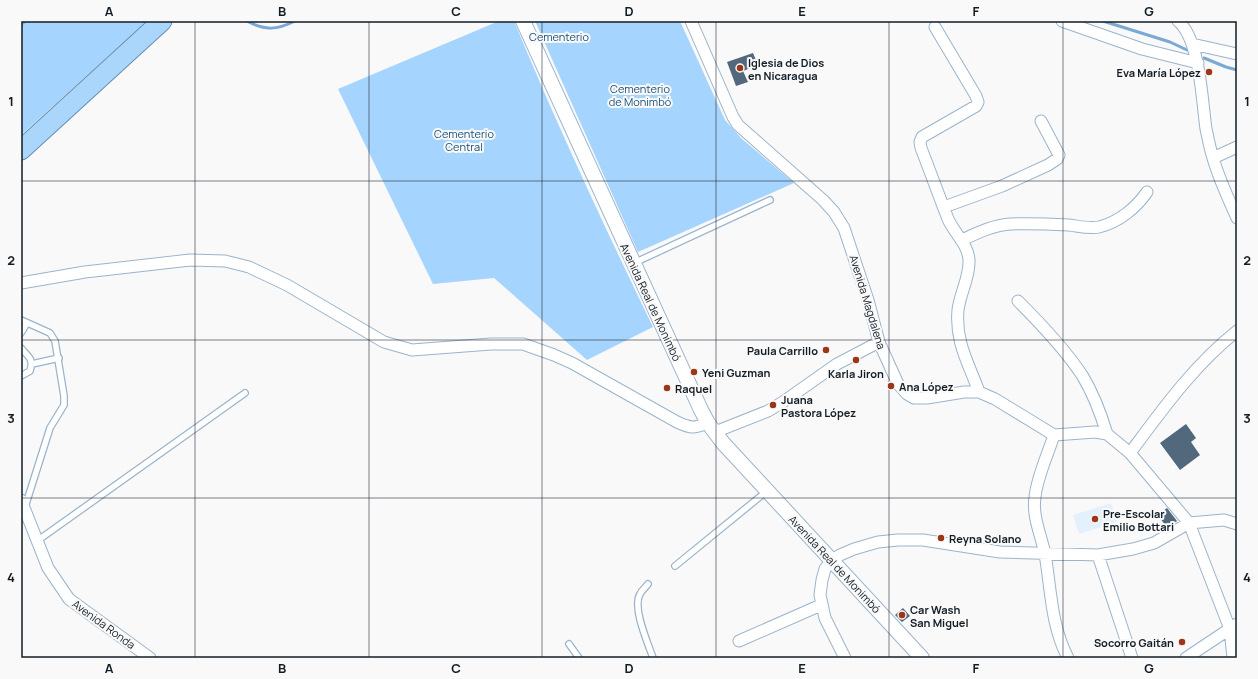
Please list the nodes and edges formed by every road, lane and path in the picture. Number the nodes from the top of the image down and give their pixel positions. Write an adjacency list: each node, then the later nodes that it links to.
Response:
1 (147, 21): 12 (highway)
2 (162, 21): 14 (highway)
3 (523, 21): 21 (street, Avenida Real de Monimbó)
4 (691, 21): 28 (street, Avenida Magdalena)
5 (1062, 21): 10 (street)
6 (1178, 21): 8 (street)
7 (935, 27): 18 (street)
8 (1192, 44): 9 (street); 10 (street)
9 (1237, 54)
10 (1198, 63): 15 (street)
11 (1041, 121): 18 (street)
12 (21, 135)
13 (1237, 147): 15 (street)
14 (21, 150)
15 (1213, 158): 19 (street)
16 (1147, 192): 20 (street)
17 (770, 200): 21 (lane)
18 (944, 206): 20 (street)
19 (1237, 218)
20 (962, 240): 33 (street)
21 (633, 263): 35 (street, Avenida Real de Monimbó)
22 (21, 283): 35 (street)
23 (1018, 300): 36 (street)
24 (21, 320): 25 (lane)
25 (27, 322): 27 (lane); 30 (lane)
26 (1237, 331): 38 (street)
27 (21, 333)
28 (878, 342): 33 (street, Avenida Magdalena); 35 (street)
29 (21, 348): 31 (lane)
30 (59, 358): 31 (lane); 40 (lane)
31 (32, 364): 32 (lane)
32 (21, 376)
33 (979, 392): 37 (street, Avenida Magdalena)
34 (245, 393): 43 (lane)
35 (712, 428): 39 (street, Avenida Real de Monimbó)
36 (1107, 434): 37 (street); 38 (street)
37 (1054, 435): 44 (street)
38 (1130, 453): 41 (street)
39 (768, 490): 46 (street, Avenida Real de Monimbó); 47 (lane)
40 (23, 505): 43 (street, Avenida Ronda)
41 (1188, 523): 42 (street); 45 (street); 50 (street)
42 (1237, 524)
43 (37, 541): 53 (street, Avenida Ronda)
44 (1045, 553): 45 (street); 46 (street); 58 (street)
45 (1098, 555): 59 (street)
46 (832, 560): 49 (street); 57 (street, Avenida Real de Monimbó)
47 (675, 566)
48 (648, 584): 55 (lane)
49 (821, 605): 51 (street); 56 (street)
50 (1233, 626): 60 (street); 61 (street)
51 (739, 641)
52 (569, 644): 54 (lane)
53 (150, 658)
54 (579, 658)
55 (653, 658)
56 (845, 658)
57 (922, 658)
58 (1068, 658)
59 (1132, 658)
60 (1186, 658)
61 (1233, 658)

